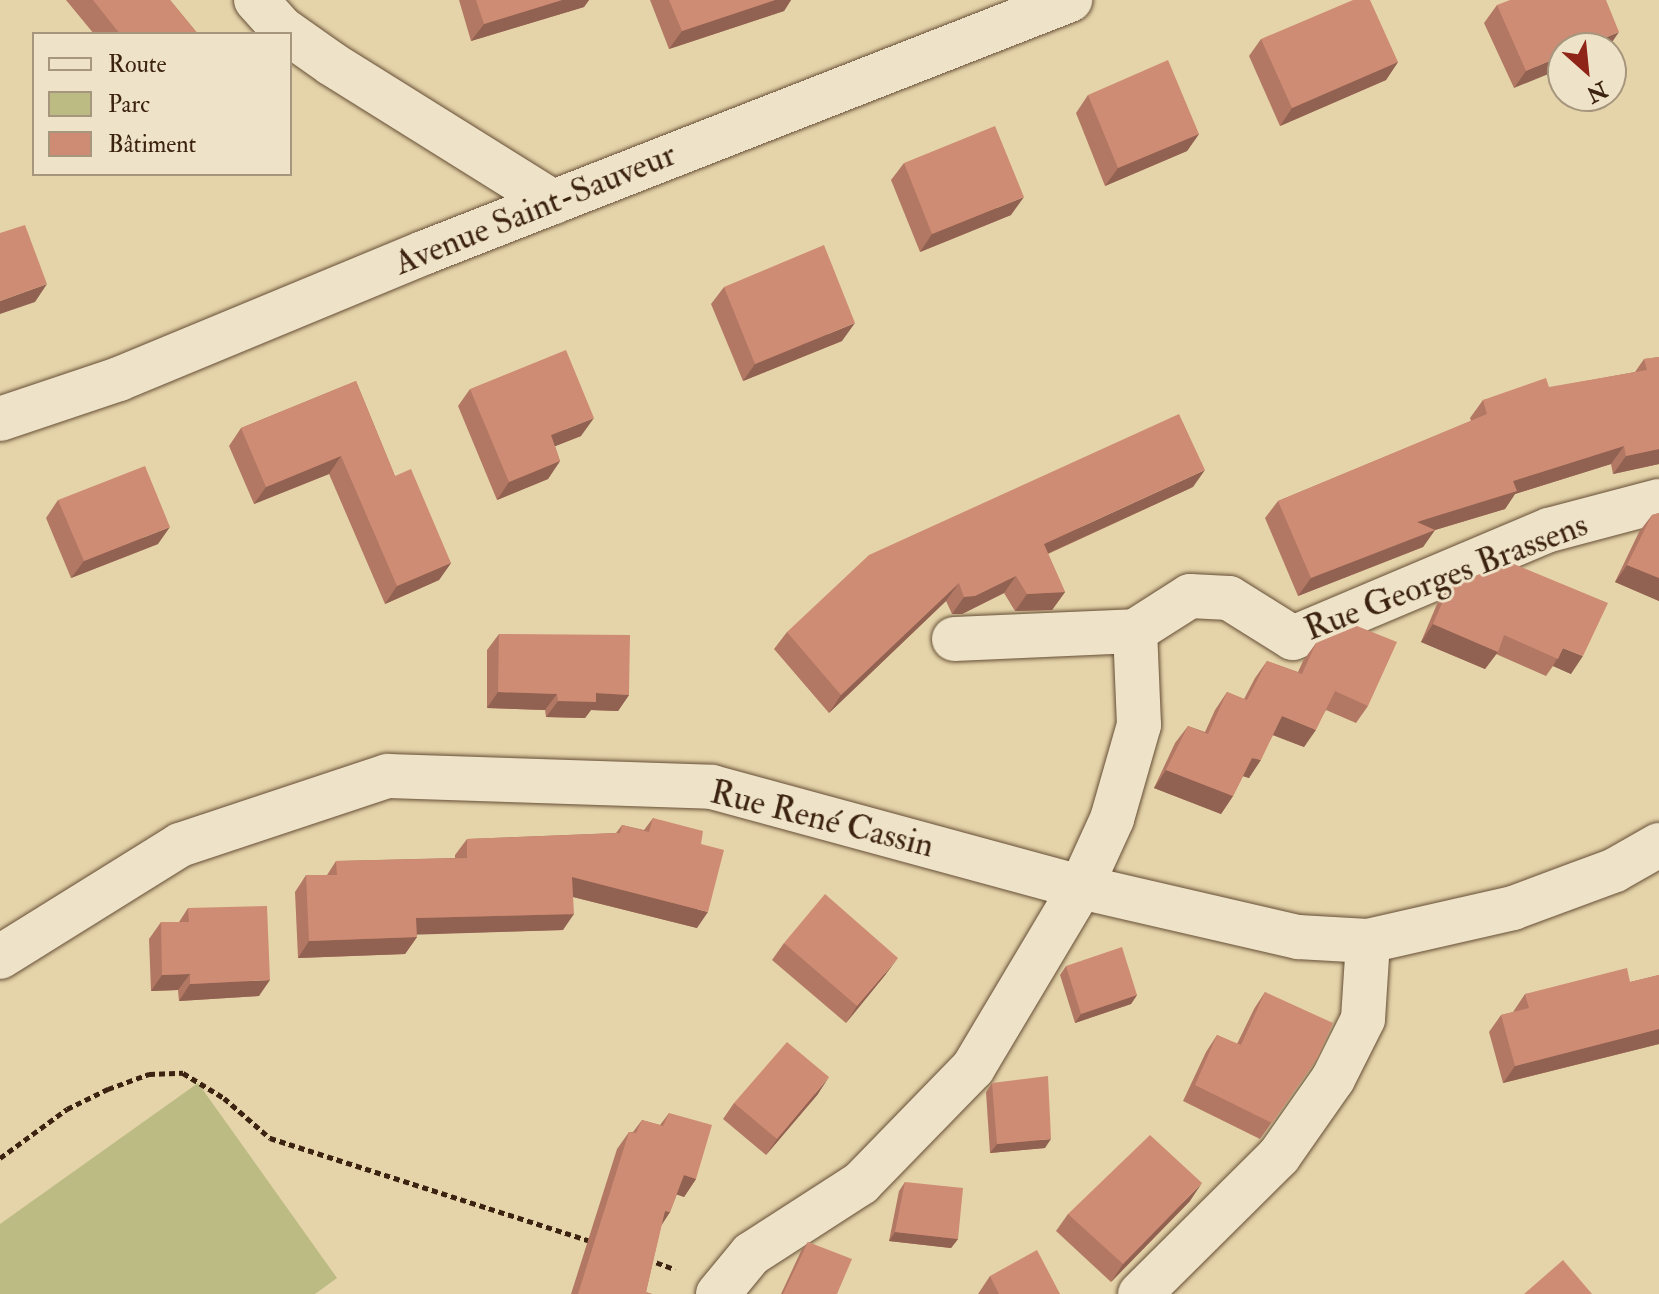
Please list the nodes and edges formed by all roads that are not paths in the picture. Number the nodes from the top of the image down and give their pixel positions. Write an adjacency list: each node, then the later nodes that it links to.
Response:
1 (256, 0): 3 (street)
2 (1070, 0): 5 (street, Avenue Saint-Sauveur)
3 (287, 32)
4 (292, 36): 5 (street)
5 (553, 202): 6 (street, Avenue Saint-Sauveur)
6 (0, 419)
7 (1659, 501): 8 (street, Rue Georges Brassens)
8 (1135, 631): 9 (street); 11 (street)
9 (954, 639)
10 (1659, 845): 12 (street, Rue René Cassin)
11 (1081, 887): 12 (street, Rue René Cassin); 13 (street, Rue René Cassin); 14 (street)
12 (1368, 941): 15 (street)
13 (0, 957)
14 (722, 1289)
15 (1140, 1294)

